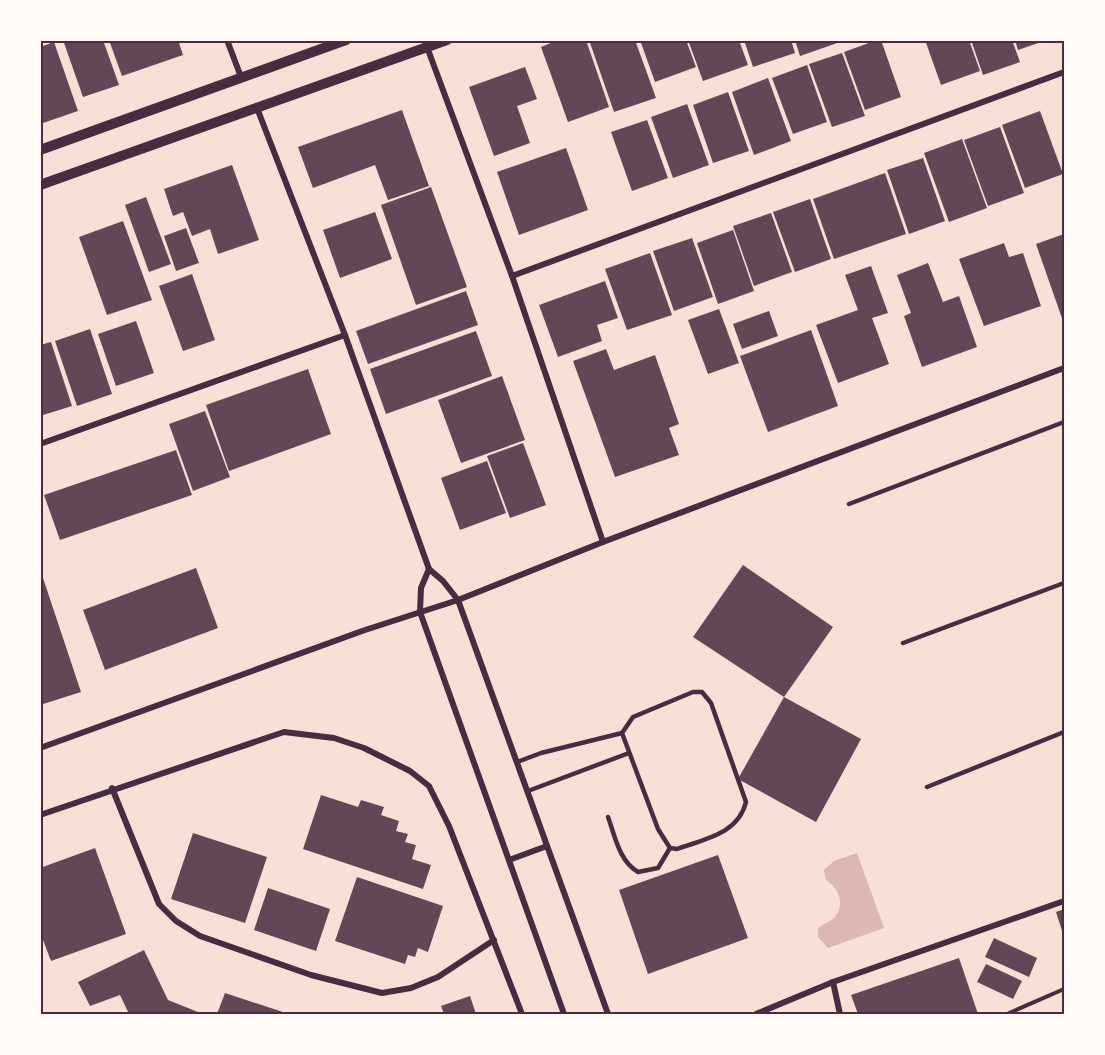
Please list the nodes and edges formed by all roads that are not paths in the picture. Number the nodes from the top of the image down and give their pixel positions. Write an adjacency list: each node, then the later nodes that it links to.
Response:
1 (227, 40): 6 (street)
2 (346, 40): 6 (street)
3 (447, 40): 4 (street)
4 (427, 47): 7 (street); 10 (street)
5 (1065, 72): 10 (street)
6 (241, 77): 8 (street)
7 (257, 108): 9 (street); 11 (street)
8 (40, 150)
9 (40, 185)
10 (512, 276): 16 (street)
11 (345, 335): 14 (street); 17 (street)
12 (1065, 368): 16 (street)
13 (1065, 422): 15 (lane)
14 (40, 444)
15 (849, 504)
16 (603, 542): 19 (street)
17 (429, 569): 19 (street); 20 (street)
18 (1065, 583): 21 (lane)
19 (458, 600): 20 (street); 26 (street)
20 (420, 612): 24 (street); 34 (street)
21 (903, 643)
22 (1065, 732): 27 (lane)
23 (622, 734): 25 (lane); 26 (lane); 33 (lane)
24 (40, 748)
25 (629, 753): 29 (lane); 33 (lane)
26 (517, 762): 29 (street)
27 (927, 787)
28 (112, 789): 30 (street); 36 (street); 36 (street)
29 (528, 791): 32 (street)
30 (40, 815)
31 (608, 817): 33 (lane)
32 (547, 846): 34 (street); 40 (street)
33 (670, 848)
34 (509, 860): 39 (street)
35 (1065, 901): 37 (street)
36 (494, 940): 38 (street)
37 (833, 982): 41 (street); 42 (street)
38 (522, 1014)
39 (564, 1014)
40 (608, 1014)
41 (756, 1014)
42 (840, 1014)

